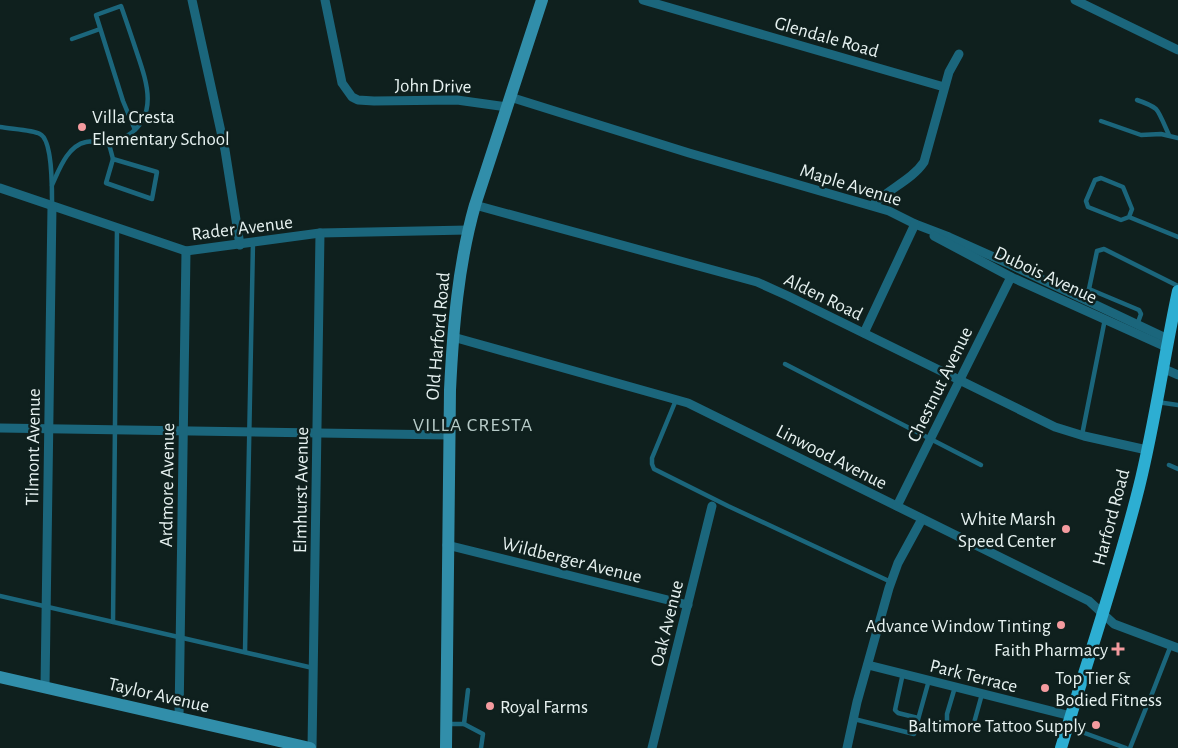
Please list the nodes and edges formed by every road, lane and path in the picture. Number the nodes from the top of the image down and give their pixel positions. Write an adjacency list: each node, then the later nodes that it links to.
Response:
1 (192, 0): 32 (street)
2 (325, 0): 12 (street, John Drive)
3 (542, 0): 12 (street, Old Harford Road)
4 (643, 0): 10 (street, Glendale Road)
5 (1075, 0): 8 (street)
6 (100, 29): 7 (lane); 15 (lane); 15 (lane)
7 (72, 39)
8 (1178, 50)
9 (959, 54): 10 (street)
10 (944, 87): 24 (street)
11 (1138, 100): 16 (lane)
12 (508, 102): 22 (street, Old Harford Road); 24 (street, Maple Avenue)
13 (1101, 121): 16 (lane)
14 (0, 127): 20 (lane)
15 (135, 130): 18 (lane)
16 (1169, 135): 17 (lane)
17 (1178, 138)
18 (109, 144): 19 (lane); 20 (lane)
19 (113, 159): 19 (lane)
20 (52, 186): 23 (lane)
21 (0, 188): 23 (street, Rader Avenue)
22 (475, 205): 28 (street, Old Harford Road); 43 (street, Alden Road)
23 (52, 206): 27 (street, Rader Avenue); 54 (street, Tilmont Avenue)
24 (873, 206): 26 (street, Maple Avenue)
25 (1129, 217): 25 (lane); 30 (lane)
26 (915, 224): 34 (street, Maple Avenue); 35 (street, Dubois Avenue); 43 (street)
27 (117, 228): 33 (street, Rader Avenue); 55 (lane)
28 (468, 230): 29 (street, Rader Avenue); 44 (street, Old Harford Road)
29 (320, 233): 31 (street, Rader Avenue); 58 (street, Elmhurst Avenue)
30 (1178, 238)
31 (253, 242): 32 (street, Rader Avenue); 57 (lane)
32 (240, 245): 33 (street, Rader Avenue)
33 (186, 252): 56 (street, Ardmore Avenue)
34 (994, 257): 35 (street); 40 (street, Maple Avenue)
35 (990, 266): 36 (street, Dubois Avenue)
36 (1010, 277): 40 (street, Dubois Avenue); 49 (street, Chestnut Avenue)
37 (1178, 286): 38 (lane)
38 (1089, 289): 40 (lane); 42 (lane)
39 (1178, 291): 45 (main road, Harford Road)
40 (1081, 303): 41 (street, Dubois Avenue); 42 (street, Maple Avenue)
41 (1105, 319): 42 (street, Dubois Avenue); 60 (lane)
42 (1136, 328): 45 (street, Dubois Avenue)
43 (864, 333): 49 (street, Alden Road)
44 (453, 337): 50 (street, Linwood Avenue); 59 (street, Old Harford Road)
45 (1167, 342): 47 (main road, Harford Road)
46 (785, 364): 61 (lane)
47 (1162, 368): 48 (street); 51 (main road, Harford Road)
48 (1178, 375)
49 (959, 381): 60 (street, Alden Road); 61 (street, Chestnut Avenue)
50 (676, 398): 67 (street, Linwood Avenue); 70 (lane)
51 (1156, 401): 52 (lane); 62 (main road, Harford Road)
52 (1178, 405)
53 (0, 428): 54 (street)
54 (49, 428): 55 (street); 73 (street, Tilmont Avenue)
55 (115, 430): 56 (street); 75 (lane)
56 (183, 431): 57 (street); 76 (street, Ardmore Avenue)
57 (249, 432): 58 (street); 78 (lane)
58 (317, 433): 59 (street); 80 (street, Elmhurst Avenue)
59 (449, 435): 69 (street, Old Harford Road)
60 (1082, 435): 62 (street, Alden Road)
61 (930, 440): 63 (lane); 67 (street, Chestnut Avenue)
62 (1147, 450): 74 (main road, Harford Road)
63 (981, 465)
64 (1169, 465): 65 (lane)
65 (1178, 469)
66 (712, 506): 72 (street, Oak Avenue)
67 (897, 506): 68 (street, Linwood Avenue)
68 (922, 519): 70 (street); 74 (street, Linwood Avenue)
69 (447, 545): 72 (street, Wildberger Avenue); 92 (street, Old Harford Road)
70 (891, 582): 79 (street)
71 (0, 596): 73 (lane)
72 (688, 605): 97 (street, Oak Avenue)
73 (46, 607): 75 (lane); 85 (street, Tilmont Avenue)
74 (1103, 613): 77 (street, Linwood Avenue); 91 (main road, Harford Road)
75 (114, 622): 76 (lane)
76 (180, 638): 78 (lane); 88 (street, Ardmore Avenue)
77 (1176, 646): 101 (lane)
78 (245, 652): 80 (lane)
79 (868, 665): 81 (street, Park Terrace); 90 (street)
80 (313, 668): 94 (street, Elmhurst Avenue)
81 (903, 673): 83 (street, Park Terrace); 89 (lane)
82 (0, 677): 85 (street, Taylor Avenue)
83 (929, 680): 84 (street, Park Terrace); 89 (lane)
84 (955, 687): 87 (street, Park Terrace); 87 (lane)
85 (45, 688): 88 (street, Taylor Avenue)
86 (468, 690): 93 (lane)
87 (982, 693): 91 (street, Park Terrace)
88 (179, 718): 94 (street, Taylor Avenue)
89 (918, 718): 90 (lane)
90 (854, 720): 98 (street)
91 (1069, 721): 99 (main road, Harford Road); 100 (lane)
92 (446, 724): 93 (lane); 95 (street, Old Harford Road)
93 (464, 724): 96 (lane)
94 (311, 748)
95 (446, 748)
96 (480, 748)
97 (652, 748)
98 (847, 748)
99 (1061, 748)
100 (1126, 748)
101 (1130, 748)

